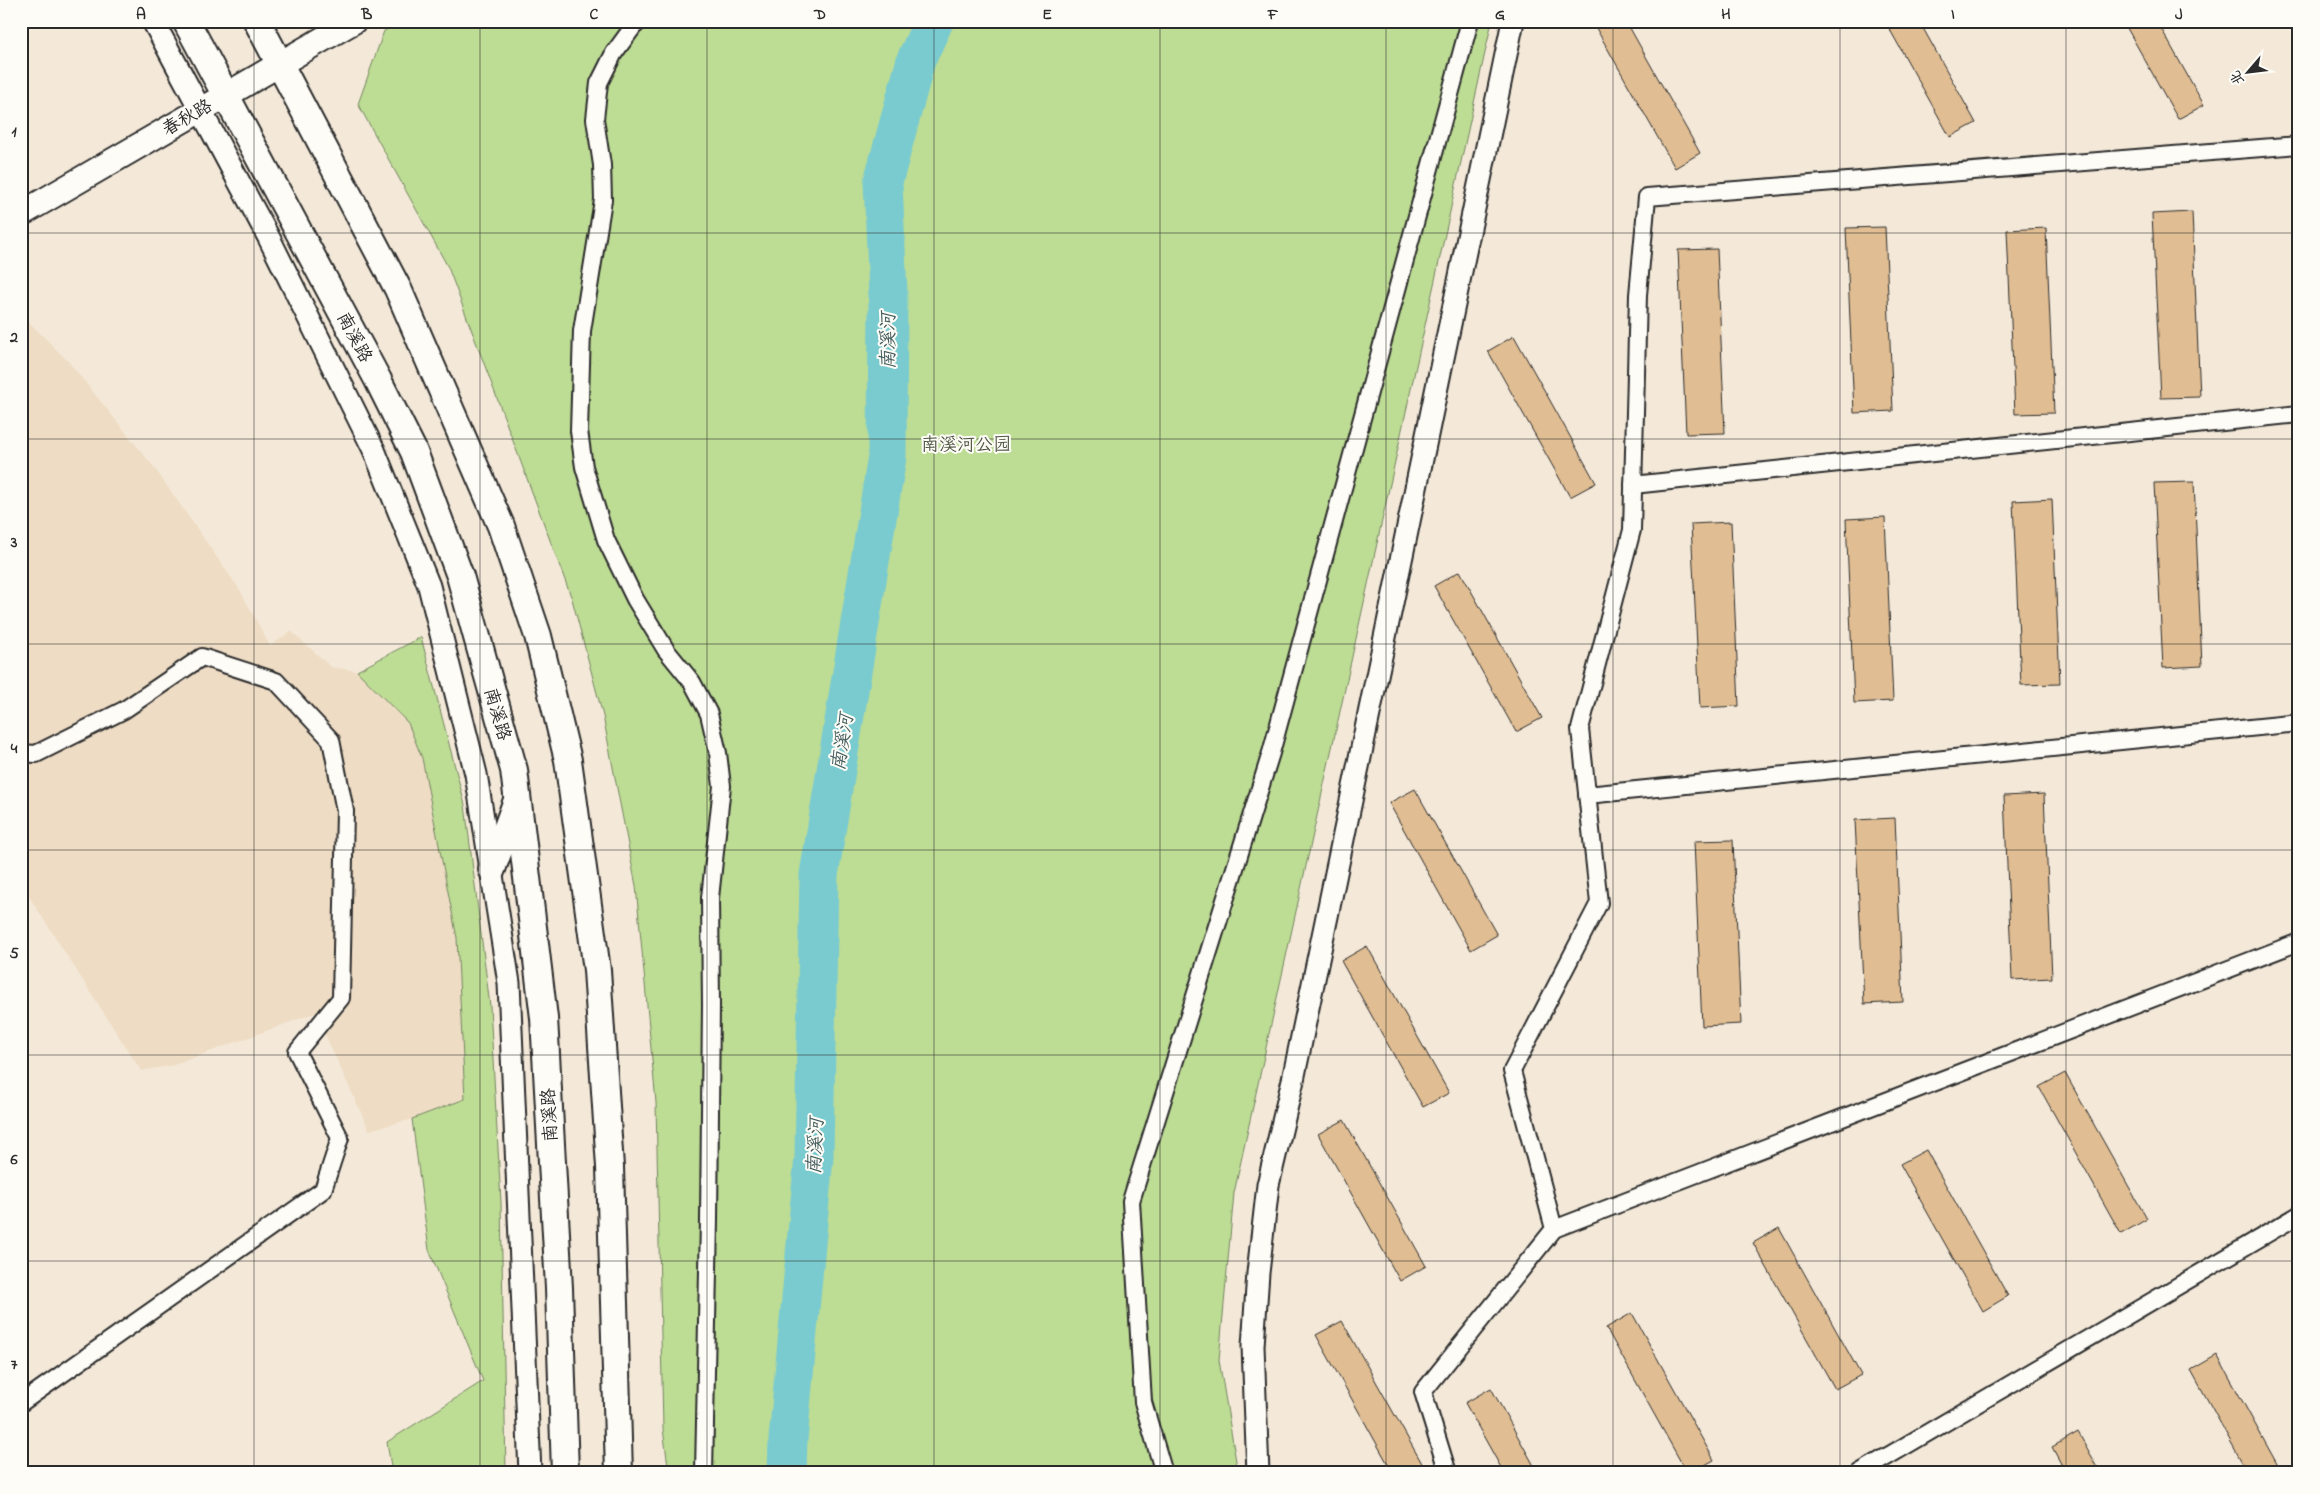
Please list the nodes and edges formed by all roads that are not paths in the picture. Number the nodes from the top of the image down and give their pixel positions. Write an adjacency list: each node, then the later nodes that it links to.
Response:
1 (153, 21): 10 (street)
2 (186, 21): 9 (main road, 南溪路)
3 (257, 21): 8 (main road)
4 (354, 21): 8 (main road, 春秋路)
5 (640, 21): 27 (street)
6 (1470, 21): 28 (street)
7 (1513, 21): 29 (street)
8 (280, 63): 9 (main road, 春秋路); 26 (main road)
9 (226, 95): 10 (main road, 春秋路); 18 (main road, 南溪路)
10 (200, 110): 12 (main road, 春秋路); 19 (street)
11 (2299, 145): 14 (street)
12 (21, 214)
13 (2299, 414): 14 (street)
14 (1633, 485): 17 (street)
15 (2299, 723): 17 (street)
16 (21, 753): 23 (street)
17 (1587, 795): 22 (street)
18 (518, 800): 19 (main road); 25 (main road, 南溪路)
19 (492, 869): 24 (street)
20 (2299, 942): 22 (street)
21 (2299, 1215): 31 (street)
22 (1554, 1229): 30 (street)
23 (21, 1403)
24 (530, 1473)
25 (565, 1473)
26 (619, 1473)
27 (704, 1473)
28 (1164, 1473)
29 (1258, 1473)
30 (1448, 1473)
31 (1859, 1473)

